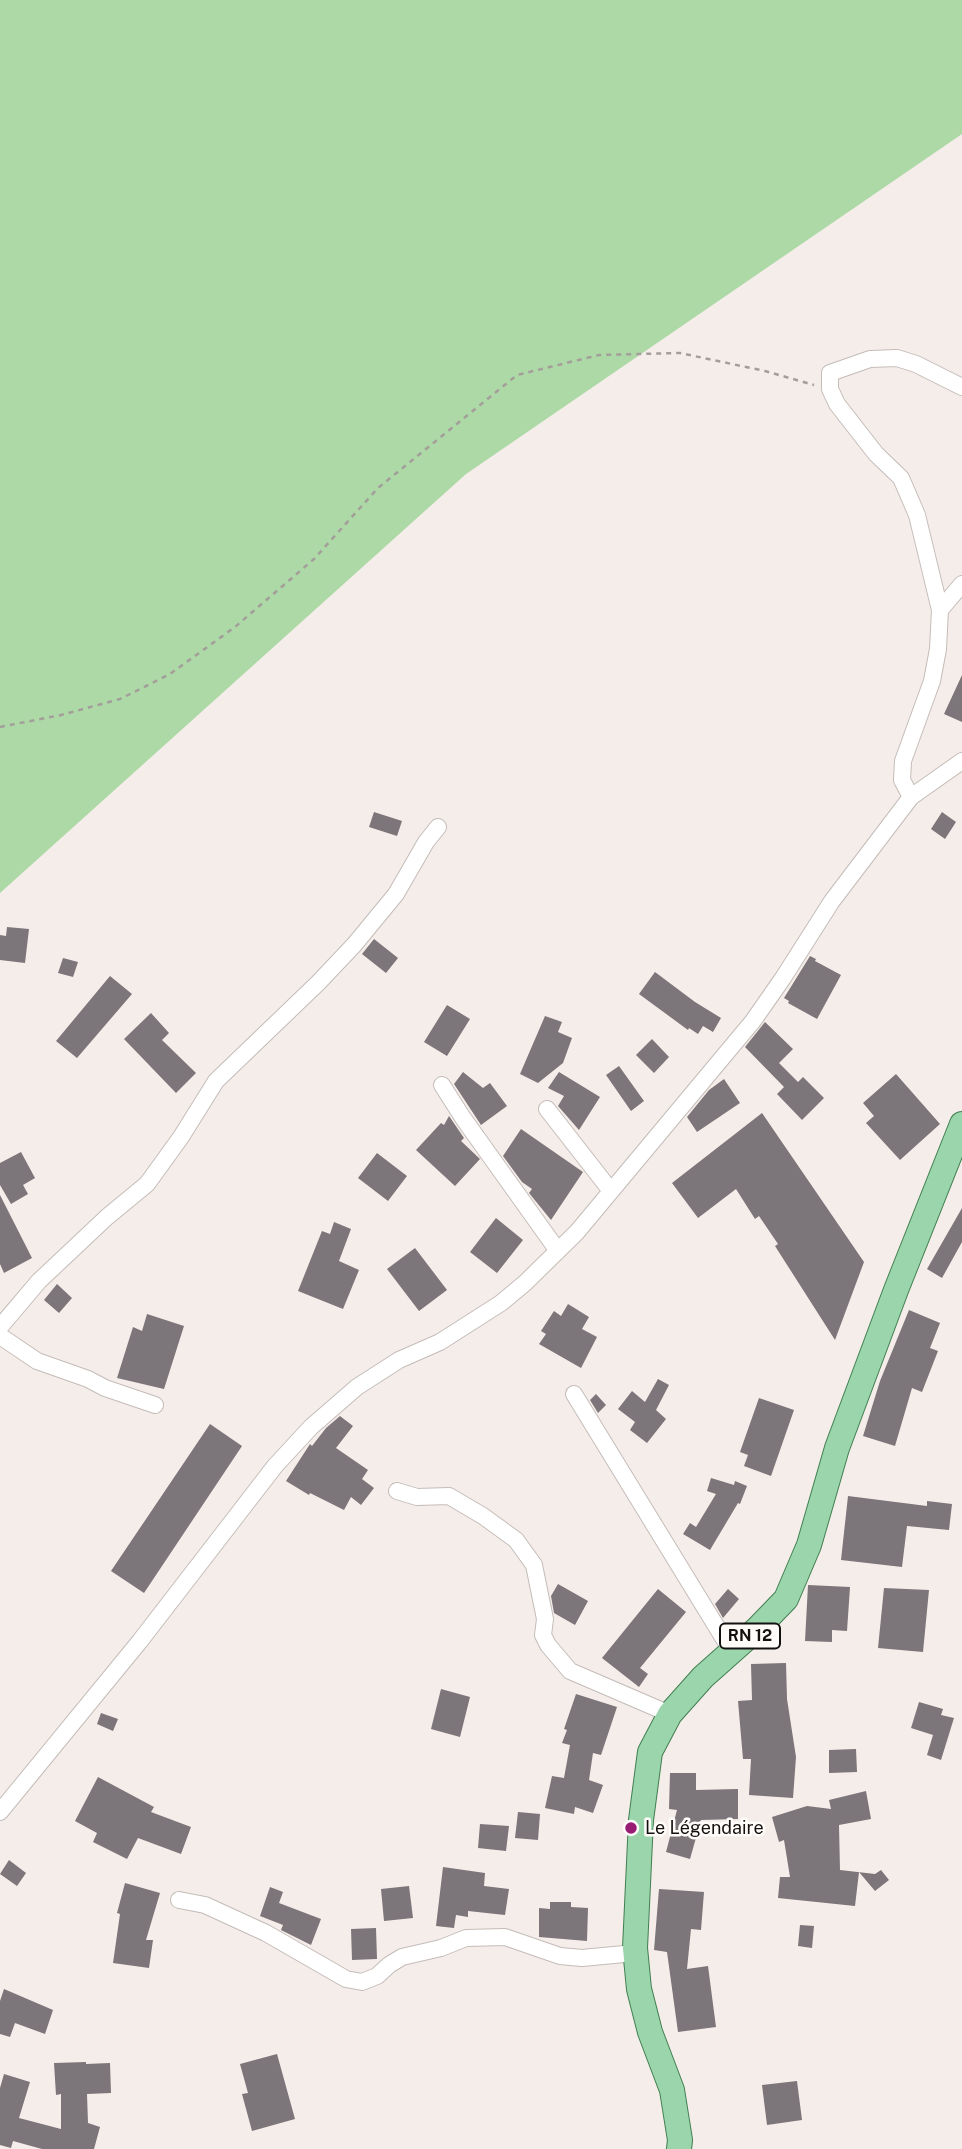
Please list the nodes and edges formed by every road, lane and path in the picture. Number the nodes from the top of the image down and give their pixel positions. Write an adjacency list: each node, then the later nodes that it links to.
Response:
1 (962, 387): 2 (street)
2 (830, 389): 4 (street); 5 (path)
3 (962, 584): 4 (street)
4 (940, 610): 7 (street)
5 (0, 727)
6 (962, 761): 7 (street)
7 (911, 797): 12 (street)
8 (438, 827): 14 (street)
9 (442, 1085): 13 (street)
10 (547, 1109): 12 (street)
11 (962, 1124): 19 (main road, RN 12)
12 (611, 1192): 13 (street)
13 (558, 1251): 21 (street)
14 (0, 1327)
15 (0, 1336): 17 (street)
16 (574, 1394): 19 (street)
17 (155, 1405)
18 (397, 1491): 20 (street)
19 (732, 1652): 20 (main road, RN 12)
20 (670, 1714): 23 (main road, RN 12)
21 (0, 1812)
22 (179, 1900): 23 (street)
23 (635, 1953): 24 (main road, RN 12)
24 (679, 2149)

